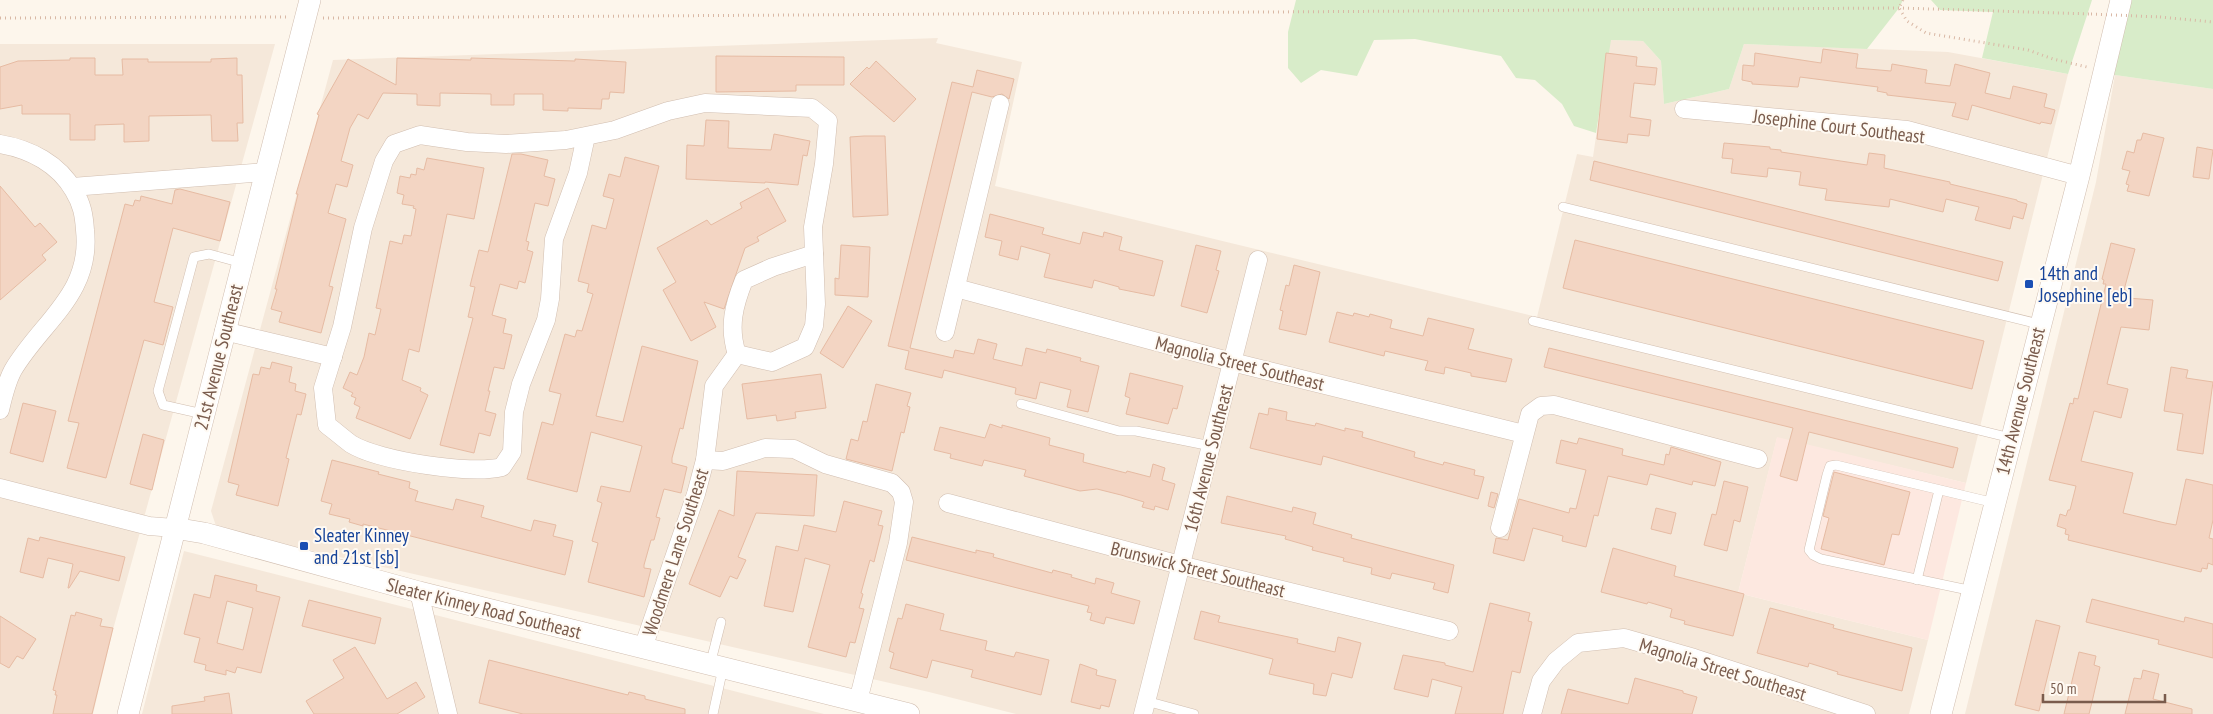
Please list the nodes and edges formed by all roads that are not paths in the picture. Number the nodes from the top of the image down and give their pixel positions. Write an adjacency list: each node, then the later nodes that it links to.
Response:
1 (2121, 0): 8 (street, 14th Avenue Southeast)
2 (314, 9): 7 (street, 21st Avenue Southeast)
3 (1000, 104): 14 (street)
4 (1684, 108): 8 (street, Josephine Court Southeast)
5 (586, 136): 11 (street); 20 (street); 20 (street)
6 (0, 144): 9 (street)
7 (267, 172): 9 (street); 13 (street, 21st Avenue Southeast)
8 (2079, 176): 16 (street, 14th Avenue Southeast)
9 (72, 187): 23 (street)
10 (1563, 207): 16 (lane)
11 (814, 254): 19 (street); 19 (street)
12 (1258, 260): 21 (street, 16th Avenue Southeast)
13 (242, 264): 17 (street, 21st Avenue Southeast); 24 (lane)
14 (956, 288): 18 (street); 21 (street, Magnolia Street Southeast)
15 (1533, 321): 26 (lane)
16 (2040, 324): 26 (street, 14th Avenue Southeast)
17 (224, 331): 20 (street); 24 (street, 21st Avenue Southeast)
18 (945, 332)
19 (737, 354): 29 (street, Woodmere Lane Southeast)
20 (333, 357)
21 (1232, 362): 25 (street, Magnolia Street Southeast); 27 (street, 16th Avenue Southeast)
22 (1020, 404): 27 (lane)
23 (0, 410)
24 (203, 414): 34 (street, 21st Avenue Southeast)
25 (1524, 434): 28 (street); 35 (street)
26 (2011, 438): 33 (street, 14th Avenue Southeast)
27 (1211, 446): 36 (street, 16th Avenue Southeast)
28 (1758, 459)
29 (705, 460): 42 (street, Woodmere Lane Southeast); 44 (street)
30 (0, 488): 34 (street, Sleater Kinney Road Southeast)
31 (1939, 490): 33 (lane); 37 (lane); 37 (lane)
32 (948, 503): 36 (street, Brunswick Street Southeast)
33 (1995, 503): 38 (street, 14th Avenue Southeast)
34 (174, 528): 39 (street, Sleater Kinney Road Southeast); 46 (street, 21st Avenue Southeast)
35 (1500, 528)
36 (1180, 565): 41 (street, Brunswick Street Southeast); 45 (street, 16th Avenue Southeast)
37 (1917, 580): 38 (lane)
38 (1973, 591): 53 (street, 14th Avenue Southeast)
39 (419, 592): 42 (street, Sleater Kinney Road Southeast); 47 (street)
40 (721, 622): 43 (lane)
41 (1449, 631)
42 (643, 648): 43 (street, Sleater Kinney Road Southeast)
43 (717, 666): 44 (street, Sleater Kinney Road Southeast); 48 (lane)
44 (858, 701): 49 (street, Sleater Kinney Road Southeast)
45 (1144, 708): 50 (lane)
46 (128, 714)
47 (448, 714)
48 (713, 714)
49 (910, 714)
50 (1194, 714)
51 (1532, 714): 52 (street, Magnolia Street Southeast)
52 (1866, 714)
53 (1941, 714)

